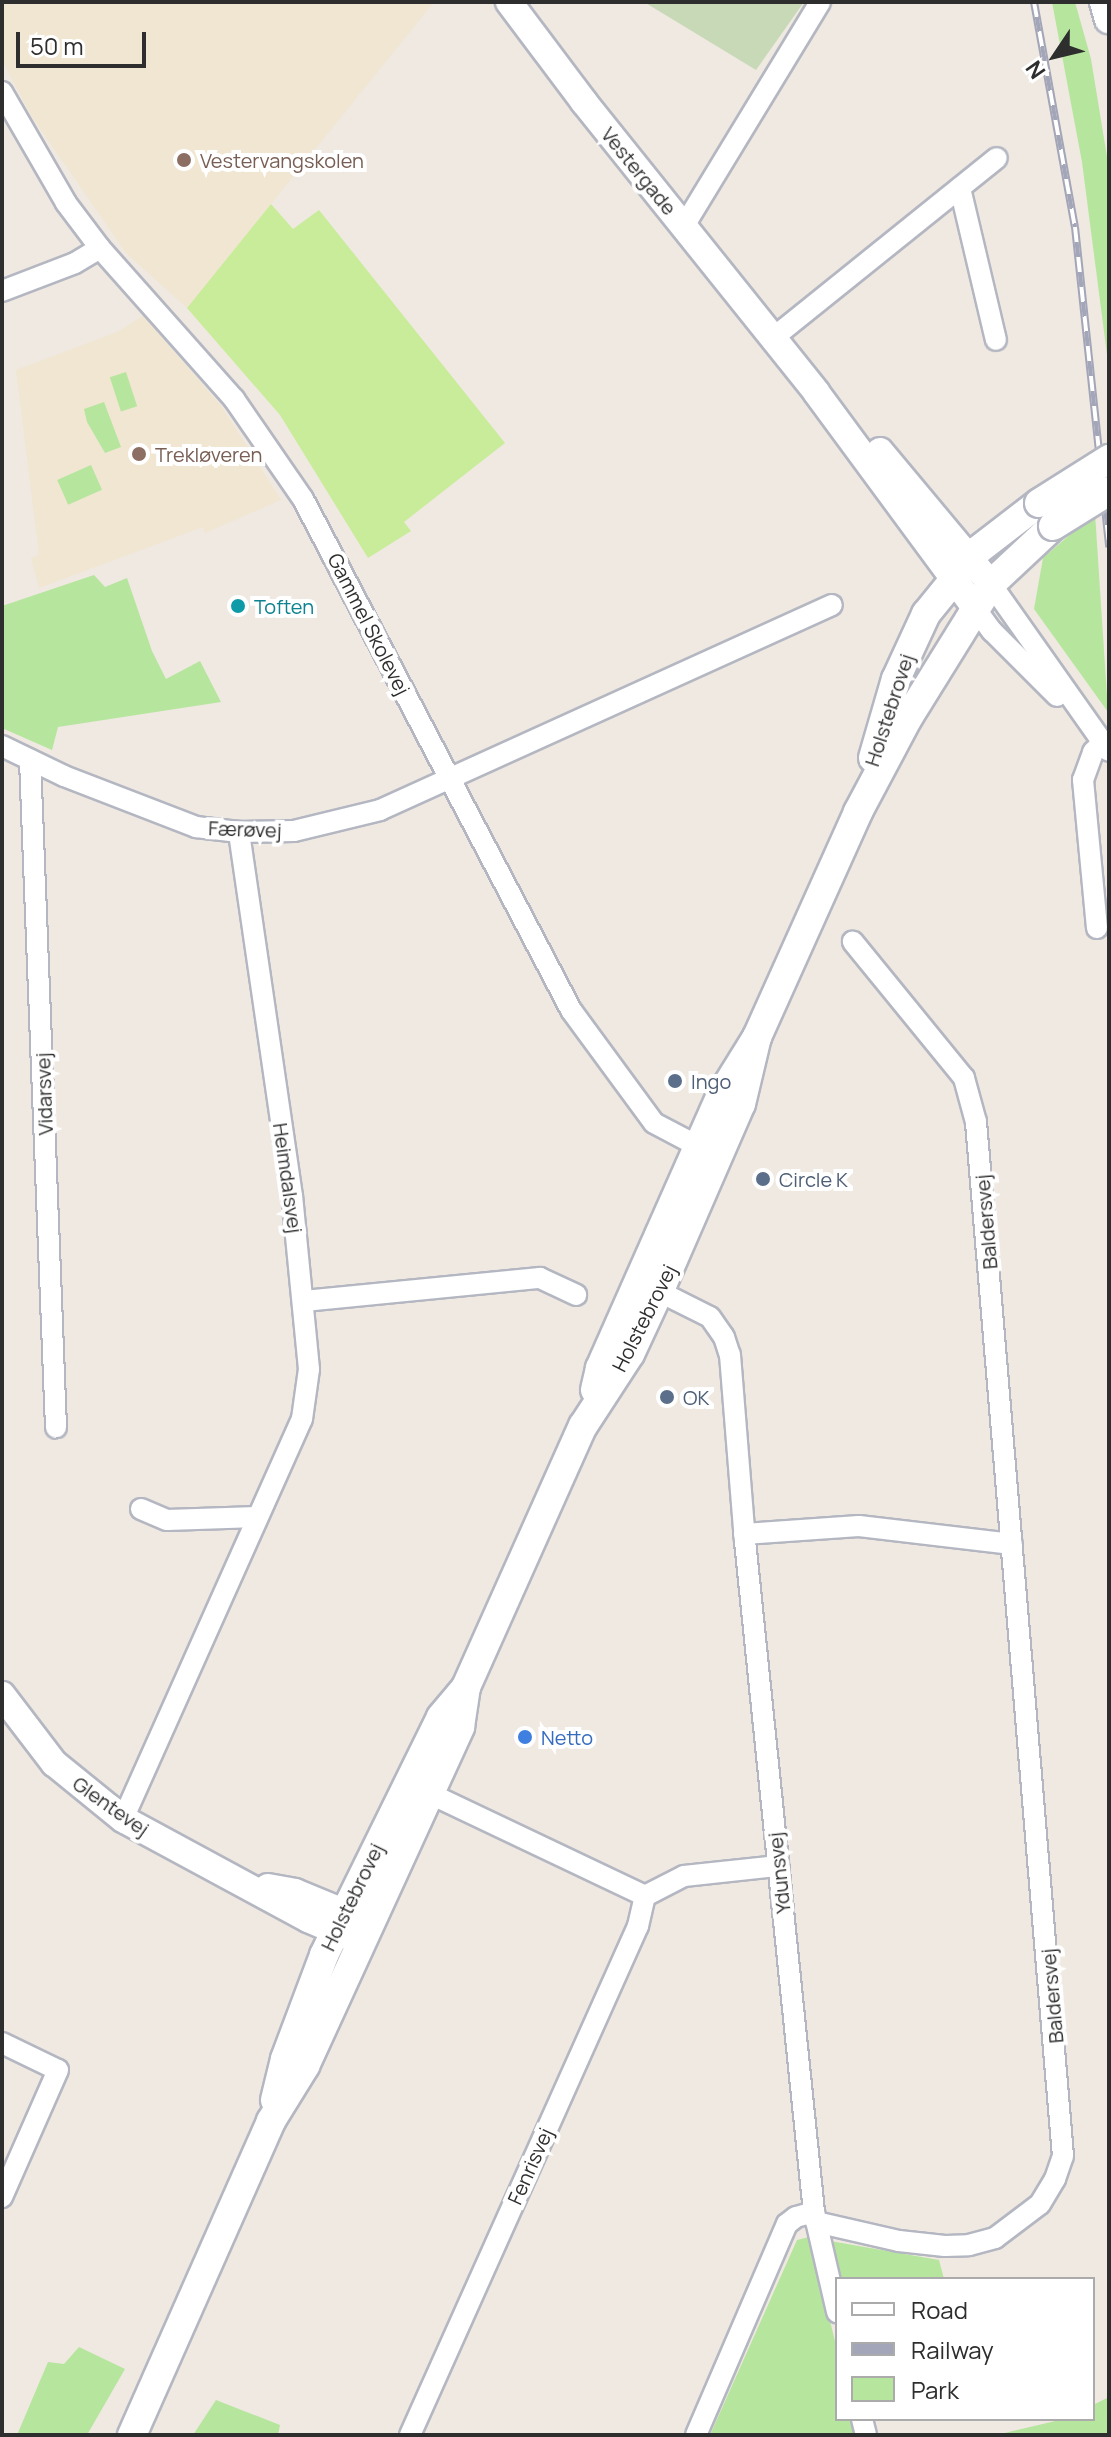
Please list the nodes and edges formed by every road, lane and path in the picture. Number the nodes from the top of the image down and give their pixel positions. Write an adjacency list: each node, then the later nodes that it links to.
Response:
1 (509, 2): 8 (street, Vestergade)
2 (820, 2): 8 (street)
3 (1104, 2): 4 (main road)
4 (1109, 19)
5 (2, 92): 9 (street, Gammel Skolevej)
6 (997, 158): 7 (street)
7 (960, 188): 11 (street); 12 (street)
8 (684, 226): 11 (street, Vestergade)
9 (100, 248): 10 (street); 22 (street, Gammel Skolevej)
10 (2, 291)
11 (773, 338): 16 (street, Vestergade)
12 (996, 340)
13 (1109, 459): 15 (main road, Holstebrovej, bridge)
14 (1109, 491): 15 (main road, Holstebrovej, bridge)
15 (1046, 514): 16 (main road, Holstebrovej)
16 (971, 585): 18 (street); 18 (street); 23 (main road, Holstebrovej); 23 (main road, Holstebrovej)
17 (832, 605): 22 (street, Færøvej)
18 (1086, 723): 20 (street)
19 (2, 746): 21 (street, Færøvej)
20 (1106, 747): 25 (street)
21 (30, 760): 24 (street, Færøvej); 31 (street, Vidarsvej)
22 (448, 780): 24 (street, Færøvej); 27 (street, Gammel Skolevej)
23 (858, 812): 27 (main road, Holstebrovej)
24 (239, 832): 30 (street, Heimdalsvej)
25 (1097, 928)
26 (853, 942): 35 (street, Baldersvej)
27 (709, 1152): 28 (main road, Holstebrovej)
28 (649, 1286): 34 (street, Ydunsvej); 37 (main road, Holstebrovej)
29 (576, 1295): 30 (street)
30 (304, 1301): 33 (street, Heimdalsvej)
31 (56, 1427)
32 (141, 1509): 33 (street)
33 (257, 1517): 38 (street, Heimdalsvej)
34 (744, 1534): 35 (street); 39 (street, Ydunsvej)
35 (1012, 1544): 45 (street, Baldersvej)
36 (2, 1695): 38 (street, Glentevej)
37 (418, 1788): 40 (street); 41 (main road, Holstebrovej)
38 (123, 1819): 41 (street, Glentevej)
39 (778, 1866): 40 (street); 45 (street, Ydunsvej)
40 (645, 1896): 48 (street, Fenrisvej)
41 (353, 1929): 43 (main road, Holstebrovej); 43 (main road, Holstebrovej)
42 (2, 2043): 44 (street)
43 (271, 2121): 47 (main road, Holstebrovej)
44 (2, 2197)
45 (815, 2217): 46 (street, Ydunsvej); 49 (street)
46 (835, 2303)
47 (132, 2433)
48 (410, 2435)
49 (696, 2435)

